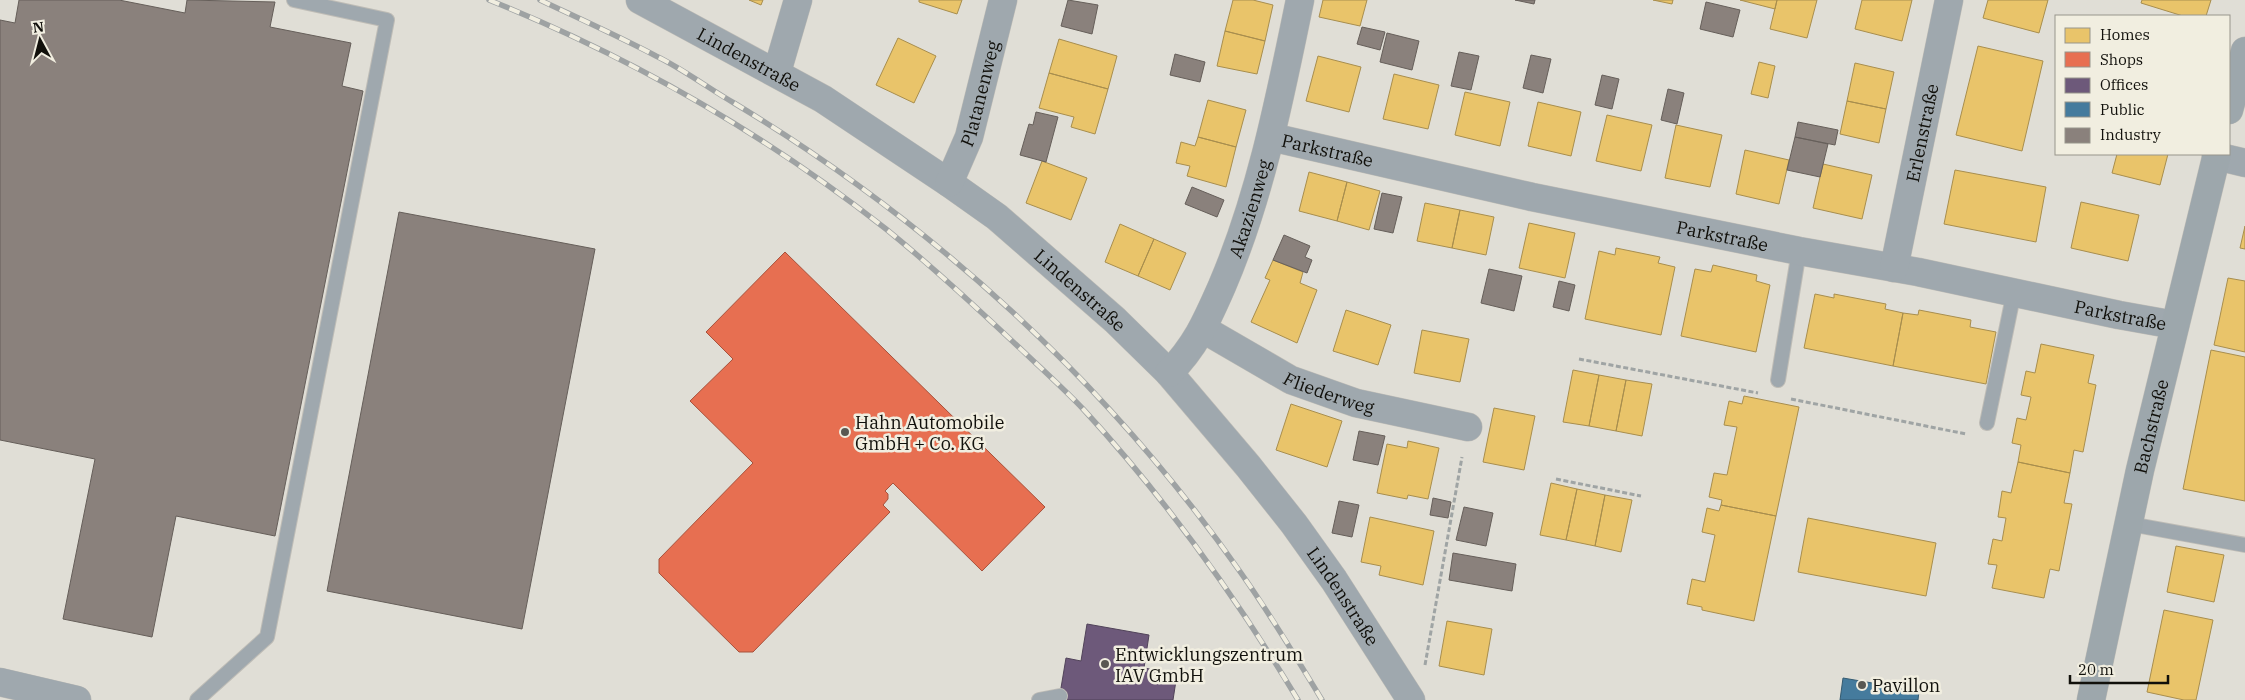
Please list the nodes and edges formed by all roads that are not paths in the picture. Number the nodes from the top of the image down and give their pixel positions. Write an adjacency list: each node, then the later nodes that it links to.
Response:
1 (294, 0): 28 (lane)
2 (640, 0): 8 (street, Lindenstraße)
3 (798, 0): 8 (street)
4 (1003, 0): 13 (street, Platanenweg)
5 (1300, 0): 10 (street, Akazienweg)
6 (1949, 0): 15 (street, Erlenstraße)
7 (2245, 51): 9 (main road)
8 (777, 72): 13 (street, Lindenstraße)
9 (2230, 106)
10 (1271, 137): 14 (street, Parkstraße); 18 (street, Akazienweg)
11 (2216, 155): 12 (street); 17 (main road, Bachstraße)
12 (2245, 163)
13 (949, 183): 19 (street, Lindenstraße)
14 (1799, 251): 15 (street, Parkstraße); 20 (lane)
15 (1894, 268): 16 (street, Parkstraße)
16 (2014, 292): 17 (street, Parkstraße); 21 (lane)
17 (2175, 325): 23 (main road, Bachstraße)
18 (1203, 329): 19 (street, Akazienweg); 22 (street, Fliederweg)
19 (1169, 372): 30 (street, Lindenstraße)
20 (1778, 380)
21 (1988, 423)
22 (1468, 427)
23 (2130, 524): 24 (lane); 31 (main road, Bachstraße)
24 (2245, 545)
25 (0, 682): 27 (street)
26 (1060, 696): 29 (lane)
27 (77, 700)
28 (197, 700)
29 (1039, 700)
30 (1411, 700)
31 (2091, 700)

